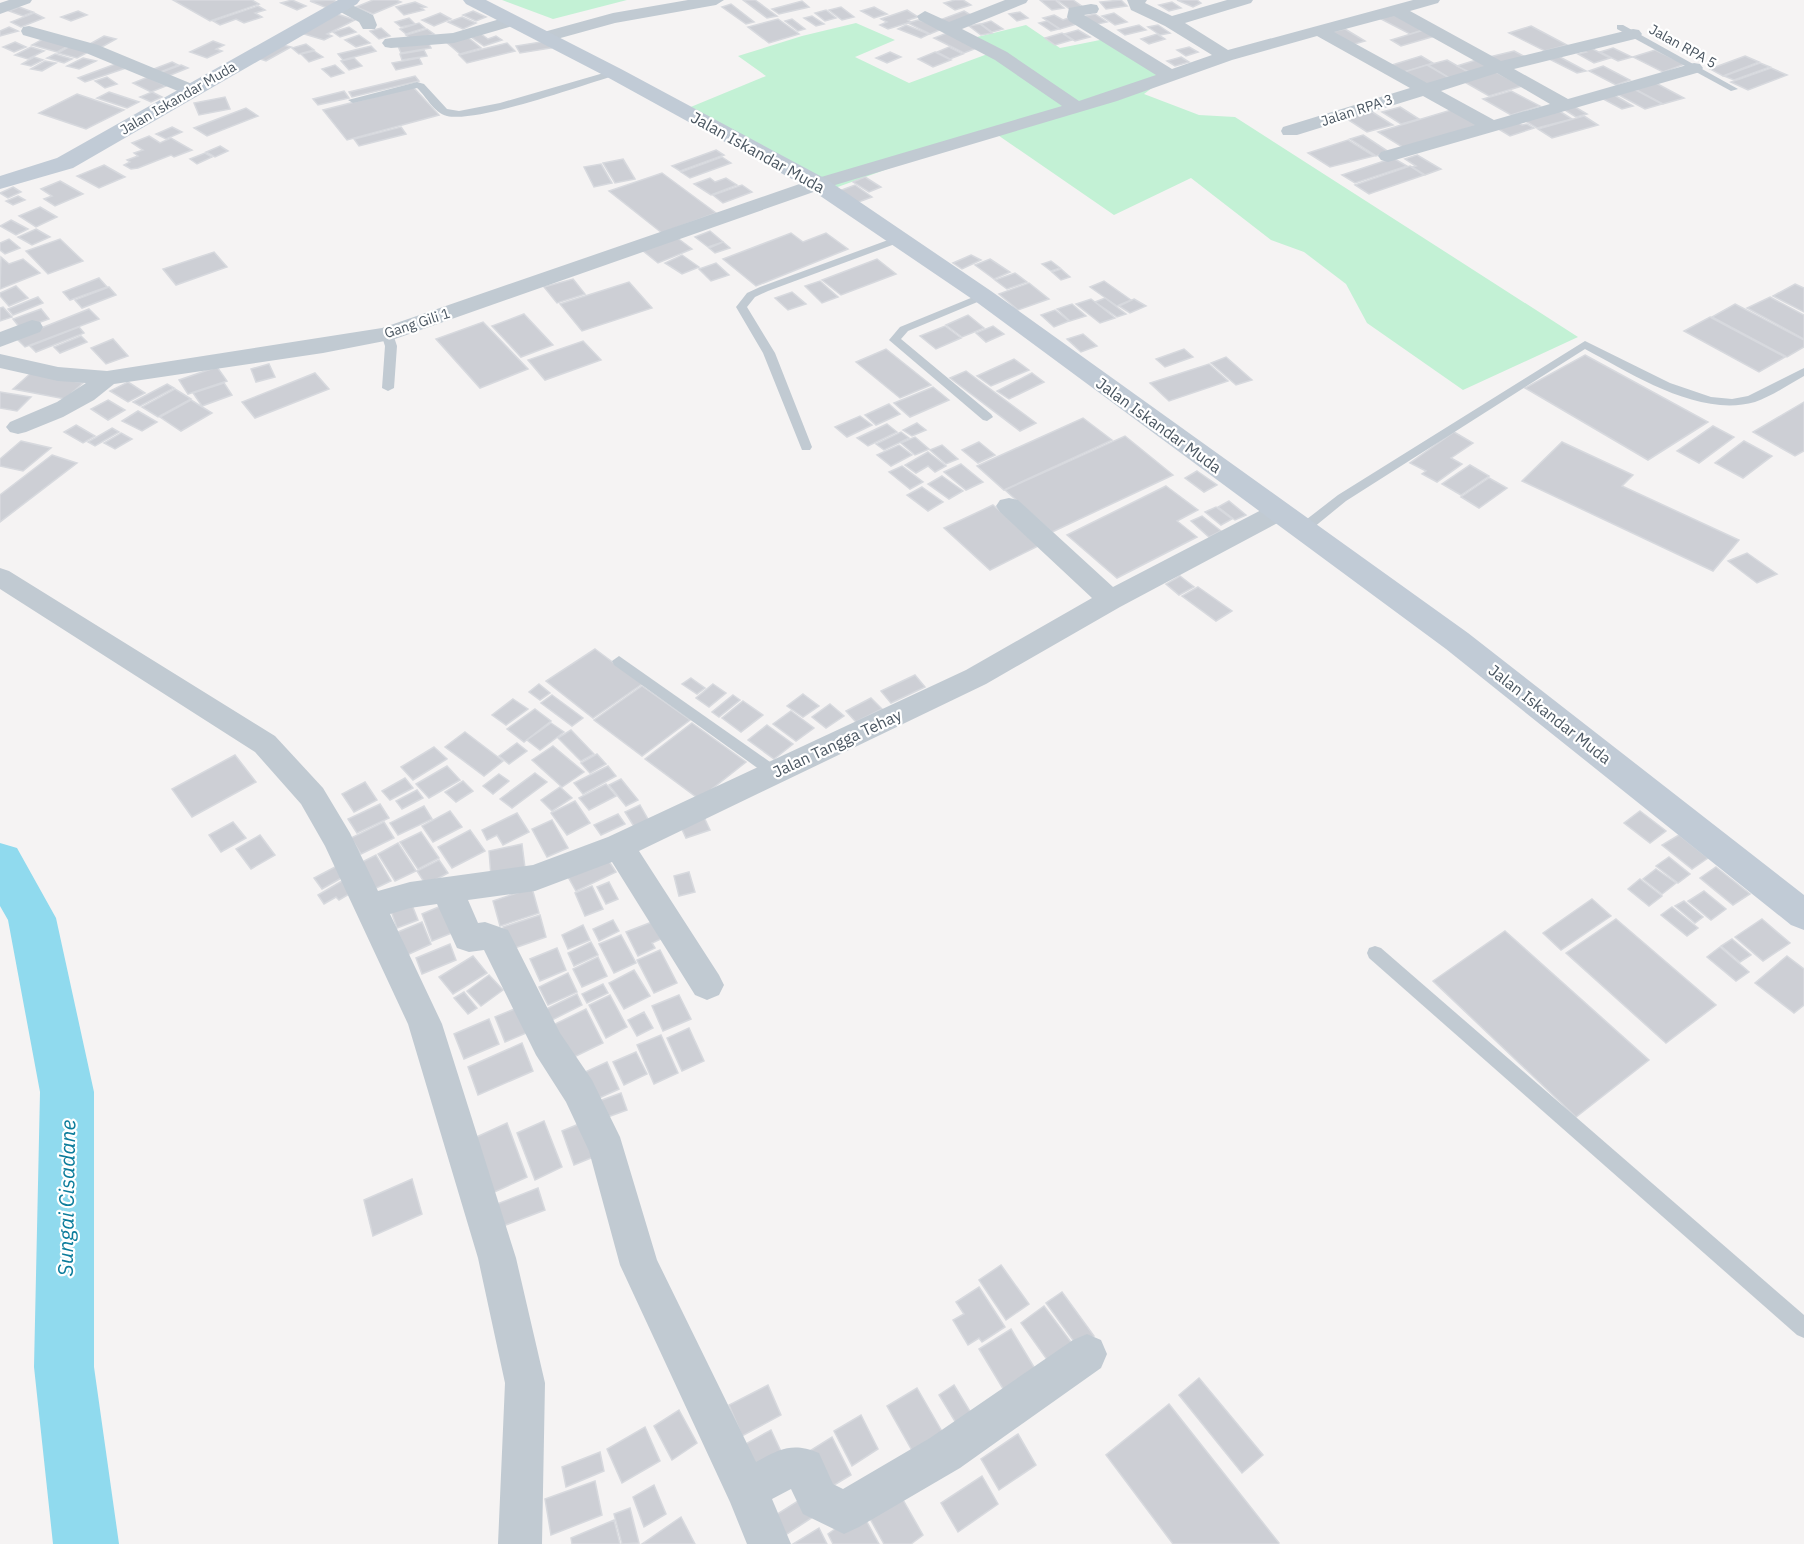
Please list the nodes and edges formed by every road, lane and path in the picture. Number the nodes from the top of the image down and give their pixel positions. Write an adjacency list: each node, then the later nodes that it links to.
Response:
1 (24, 0): 10 (street)
2 (472, 0): 14 (street, Jalan Iskandar Muda)
3 (716, 0): 9 (street)
4 (1020, 0): 17 (street)
5 (1136, 0): 15 (street)
6 (1245, 0): 15 (street)
7 (1432, 0): 12 (street, Gang Gili 1)
8 (348, 1): 16 (street); 30 (street, Jalan Iskandar Muda)
9 (675, 3): 21 (street)
10 (0, 9)
11 (1091, 9): 27 (street)
12 (1396, 10): 18 (street, Gang Gili 1); 24 (street)
13 (925, 16): 17 (street)
14 (513, 20): 21 (street, Jalan Iskandar Muda); 22 (street)
15 (1171, 22): 23 (street)
16 (369, 25)
17 (948, 28): 33 (street)
18 (1318, 30): 23 (street, Gang Gili 1); 28 (street)
19 (1626, 30): 24 (street, Jalan RPA 3); 25 (lane, Jalan RPA 5)
20 (29, 31): 30 (street)
21 (546, 37): 26 (street, Jalan Iskandar Muda)
22 (392, 43)
23 (1226, 56): 27 (street, Gang Gili 1)
24 (1499, 67): 28 (street, Jalan RPA 3); 32 (street)
25 (1694, 68): 29 (lane, Jalan RPA 5); 32 (street)
26 (614, 73): 31 (lane); 38 (street, Jalan Iskandar Muda)
27 (1170, 76): 33 (street, Gang Gili 1)
28 (1424, 89): 34 (street); 35 (street, Jalan RPA 3)
29 (1734, 89)
30 (191, 90): 37 (street, Jalan Iskandar Muda)
31 (353, 100)
32 (1566, 105): 34 (street)
33 (1074, 106): 38 (street, Gang Gili 1)
34 (1491, 126): 36 (street)
35 (1290, 131)
36 (1388, 156)
37 (0, 183)
38 (818, 184): 39 (street, Jalan Iskandar Muda); 42 (street, Gang Gili 1)
39 (899, 239): 40 (street, Jalan Iskandar Muda); 50 (lane)
40 (983, 297): 48 (lane); 52 (street, Jalan Iskandar Muda)
41 (32, 327): 43 (street)
42 (387, 334): 46 (street, Gang Gili 1); 47 (lane)
43 (0, 340)
44 (0, 362): 46 (street, Gang Gili 1)
45 (1804, 371): 53 (lane)
46 (106, 378): 49 (street)
47 (388, 388)
48 (987, 417)
49 (18, 427)
50 (806, 447)
51 (1009, 506): 55 (street)
52 (1278, 512): 53 (street, Jalan Iskandar Muda); 55 (street, Jalan Tangga Tehay)
53 (1303, 529): 61 (street, Jalan Iskandar Muda)
54 (0, 577): 60 (street)
55 (1110, 600): 57 (street, Jalan Tangga Tehay)
56 (619, 661): 57 (lane)
57 (775, 772): 58 (street, Jalan Tangga Tehay)
58 (619, 846): 59 (street, Jalan Tangga Tehay); 63 (street)
59 (447, 890): 60 (street, Jalan Tangga Tehay); 66 (street)
60 (370, 907): 67 (street)
61 (1804, 915)
62 (1375, 953): 64 (lane)
63 (707, 985)
64 (1804, 1328)
65 (1087, 1354): 66 (street)
66 (747, 1490): 68 (street)
67 (520, 1544)
68 (769, 1544)

